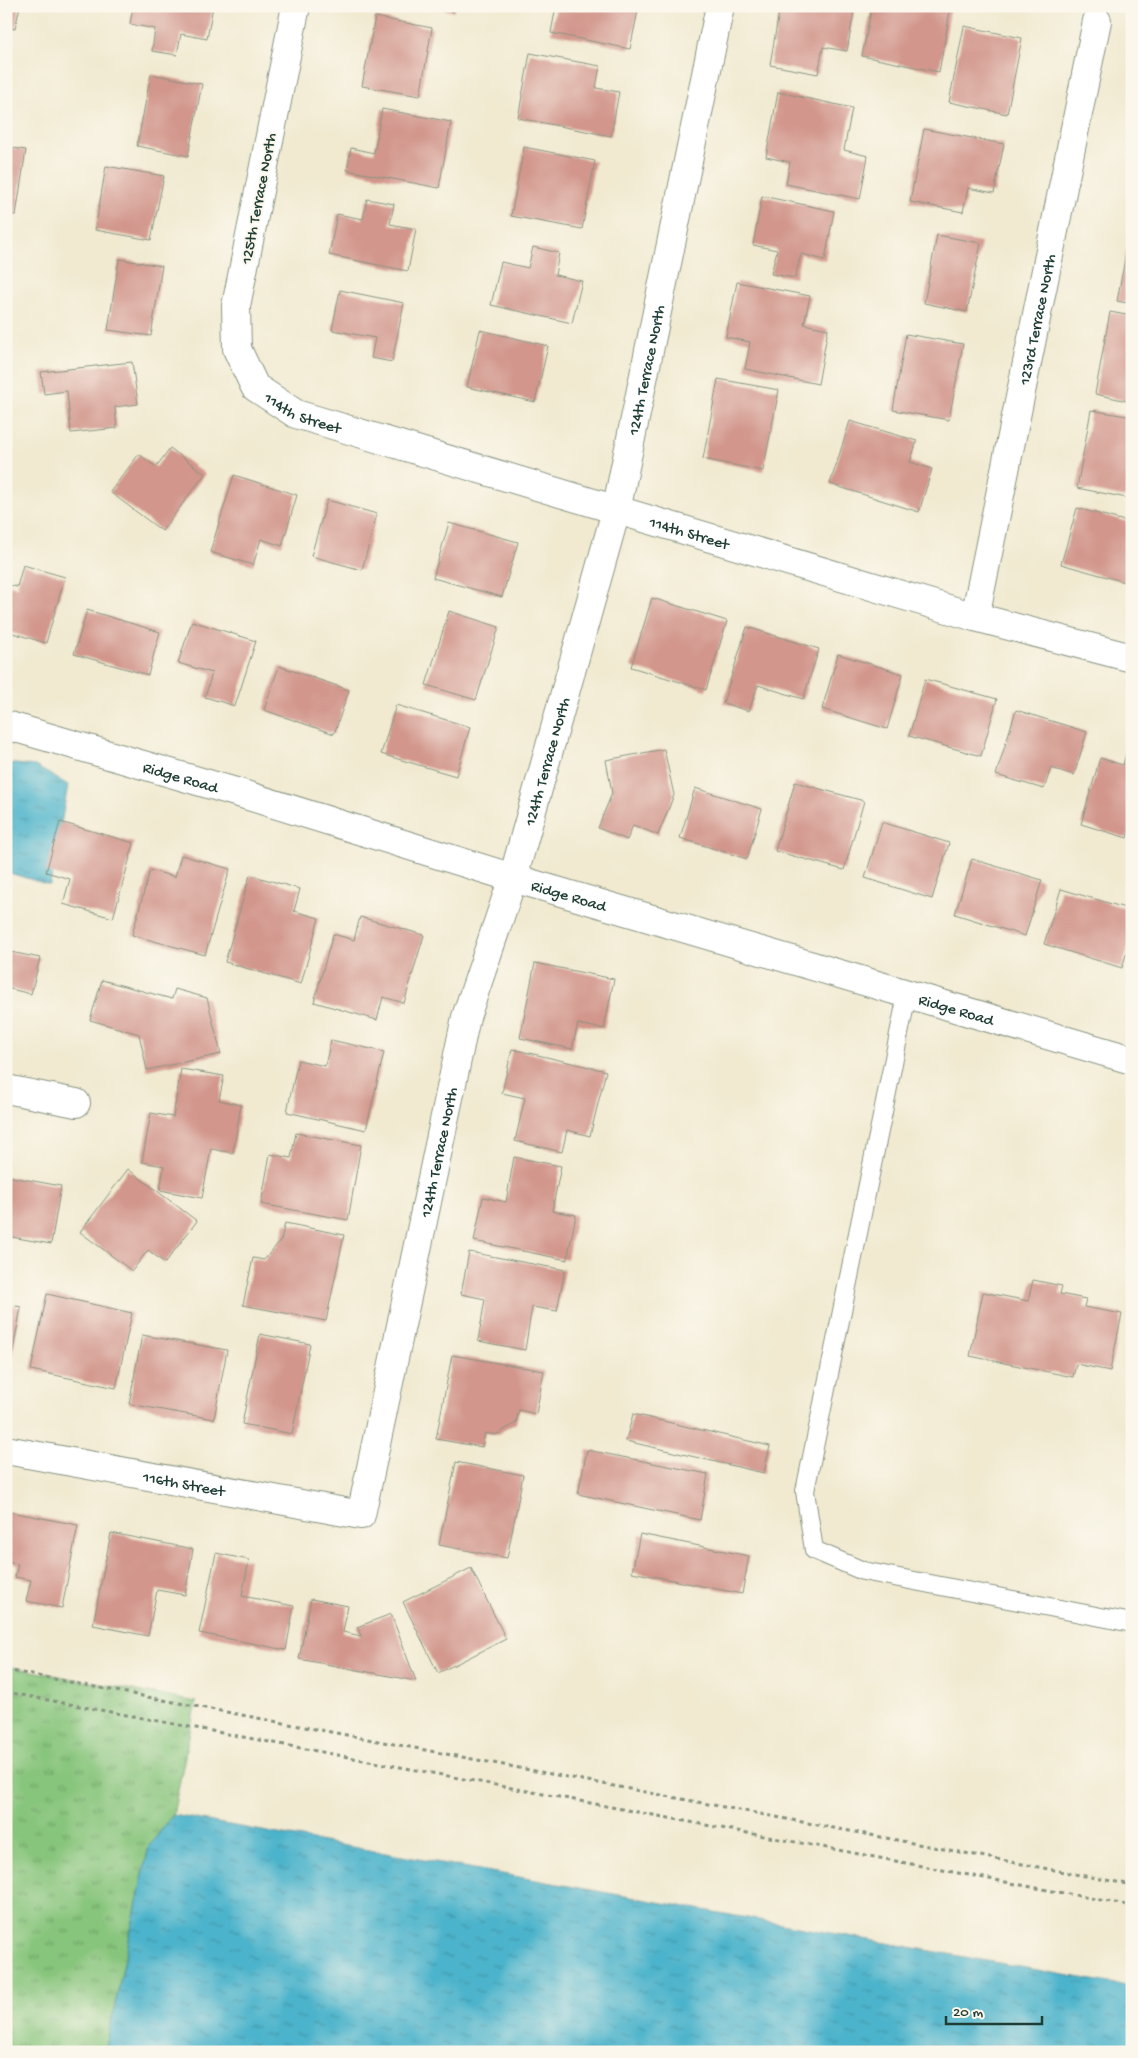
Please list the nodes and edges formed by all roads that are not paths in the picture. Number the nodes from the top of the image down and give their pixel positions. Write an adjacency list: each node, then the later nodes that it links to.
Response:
1 (296, 6): 4 (street, 125th Terrace North)
2 (720, 6): 5 (street, 124th Terrace North)
3 (1097, 21): 6 (street, 123rd Terrace North)
4 (255, 388): 5 (street, 114th Street)
5 (616, 511): 6 (street, 114th Street); 9 (street, 124th Terrace North)
6 (975, 617): 7 (street, 114th Street)
7 (1132, 658)
8 (6, 725): 9 (street, Ridge Road)
9 (513, 878): 10 (street, Ridge Road); 15 (street, 124th Terrace North)
10 (907, 995): 11 (street, Ridge Road); 16 (lane)
11 (1132, 1060)
12 (6, 1089): 13 (street)
13 (76, 1103)
14 (6, 1450): 15 (street, 116th Street)
15 (361, 1515)
16 (1132, 1623)

